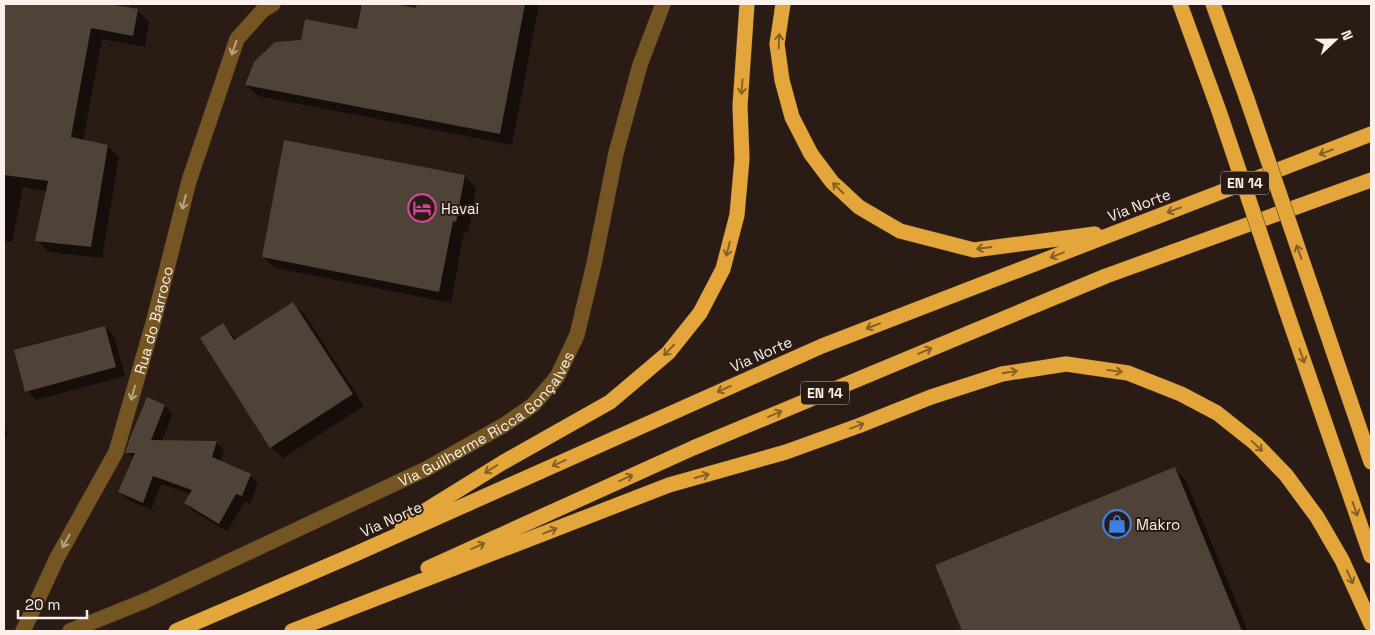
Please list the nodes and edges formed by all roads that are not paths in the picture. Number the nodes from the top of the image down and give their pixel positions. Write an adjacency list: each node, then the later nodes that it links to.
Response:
1 (663, 4): 15 (street, Via Guilherme Ricca Gonçalves)
2 (747, 4): 11 (highway, one-way to 11)
3 (783, 4): 9 (highway, one-way to 3)
4 (1180, 4): 12 (highway, one-way to 12, bridge)
5 (1213, 4): 10 (highway, one-way to 5, bridge)
6 (265, 6): 14 (street, Rua do Barroco, one-way to 14)
7 (1371, 134): 9 (highway, Via Norte / EN 14, one-way to 9)
8 (1371, 180): 17 (highway, EN 14, one-way to 8)
9 (1119, 231): 11 (highway, Via Norte / EN 14, one-way to 11)
10 (1371, 462)
11 (353, 555): 16 (highway, Via Norte / EN 14)
12 (1371, 556)
13 (1371, 624): 17 (highway, one-way to 13)
14 (23, 631)
15 (70, 631)
16 (176, 631)
17 (291, 631)

